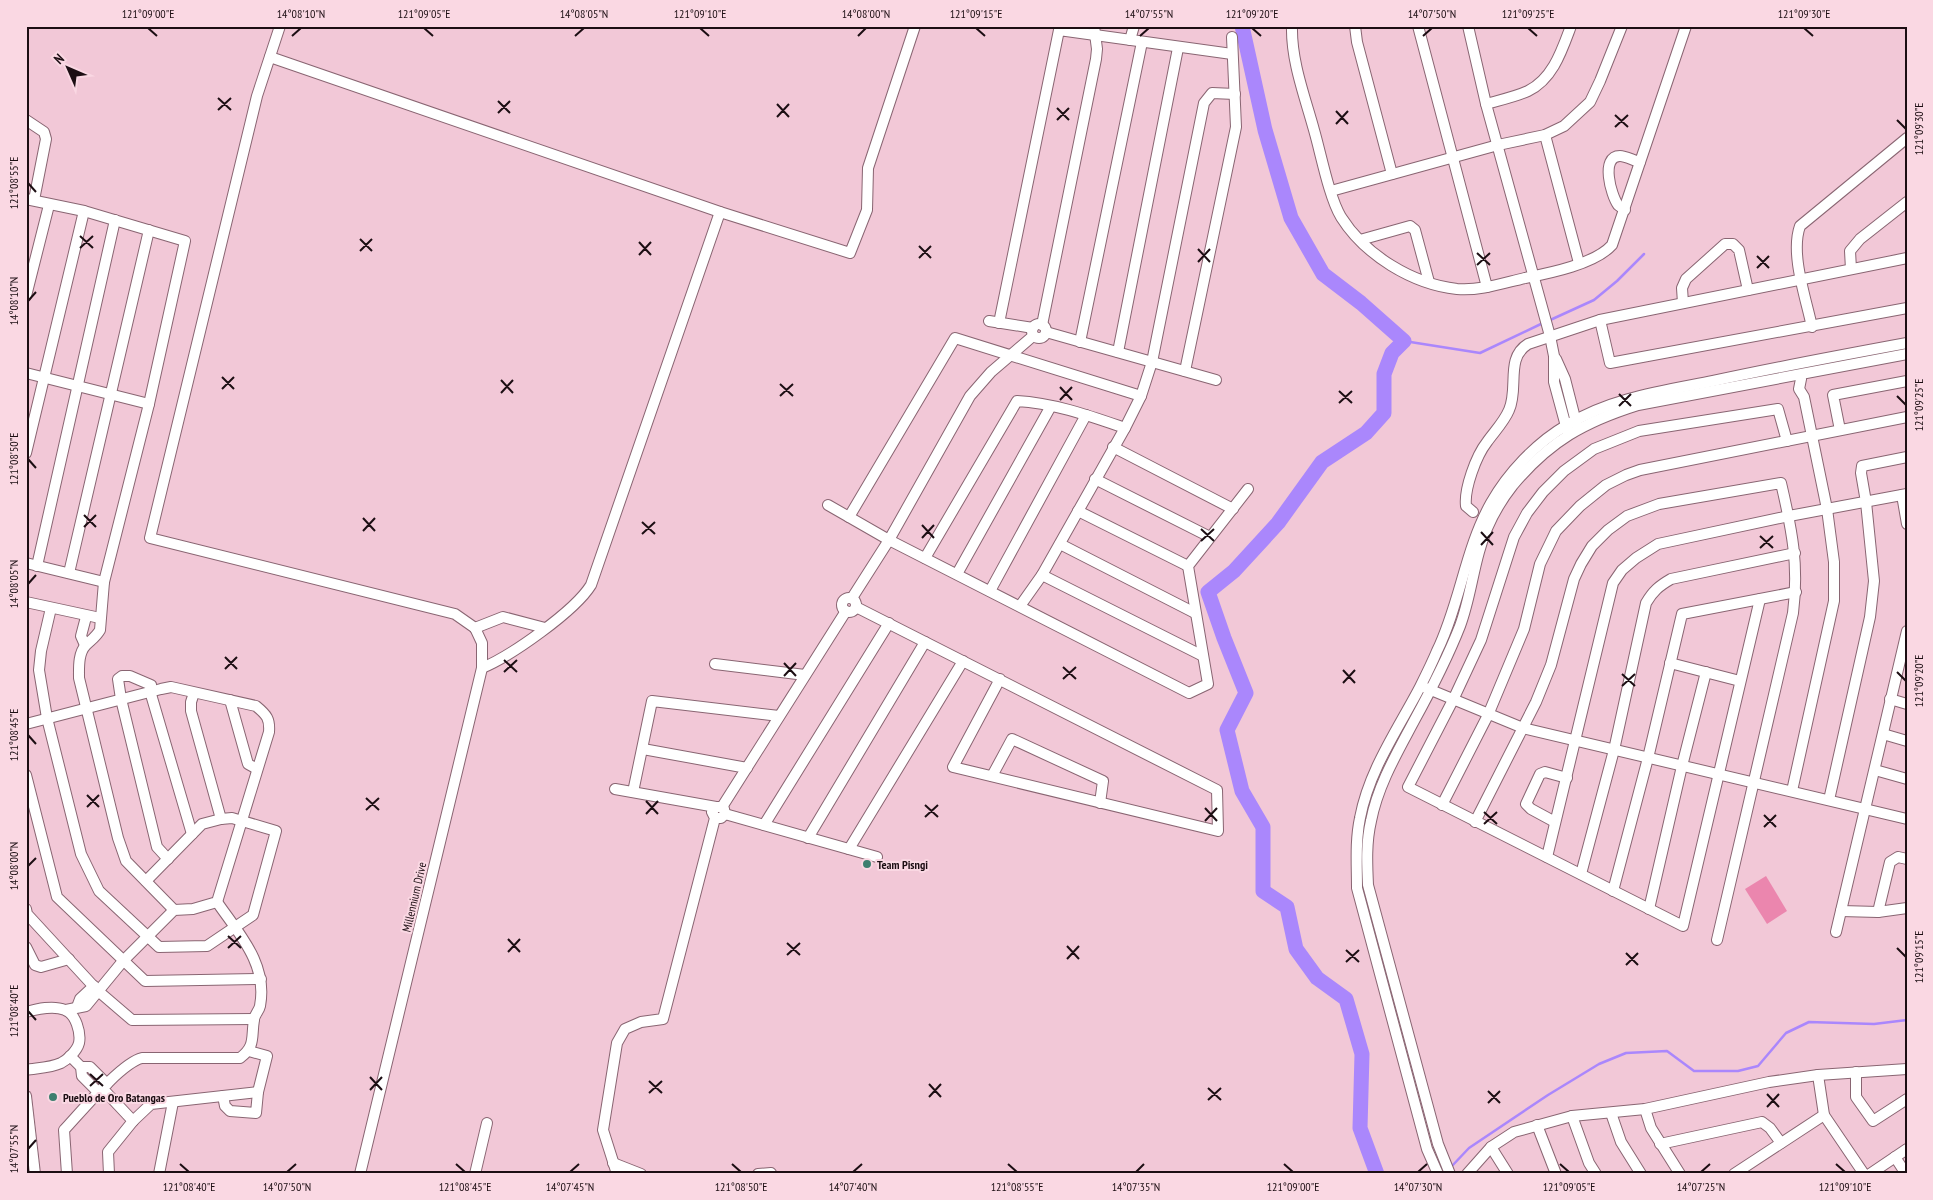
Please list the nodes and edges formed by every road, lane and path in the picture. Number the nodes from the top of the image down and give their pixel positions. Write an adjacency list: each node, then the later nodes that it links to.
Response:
1 (280, 26): 17 (street)
2 (915, 26): 33 (street)
3 (1134, 26): 13 (street)
4 (1292, 26): 27 (street)
5 (1355, 26): 26 (street)
6 (1418, 26): 24 (street)
7 (1468, 26): 19 (street)
8 (1571, 26): 19 (street)
9 (1622, 26): 21 (street)
10 (1686, 26): 25 (street)
11 (1095, 31): 13 (street); 50 (street); 50 (street)
12 (1232, 37): 16 (street)
13 (1130, 40): 14 (street)
14 (1142, 42): 15 (street); 52 (street)
15 (1178, 48): 16 (street); 54 (street)
16 (1232, 54): 18 (street)
17 (270, 57): 33 (street); 117 (street)
18 (1235, 94): 57 (street); 59 (street)
19 (1486, 104): 23 (street)
20 (26, 120): 28 (street)
21 (1544, 134): 23 (street); 38 (street)
22 (1907, 138): 41 (street)
23 (1498, 145): 24 (street); 40 (street)
24 (1454, 158): 26 (street); 43 (street)
25 (1640, 162): 31 (street); 31 (street)
26 (1392, 174): 27 (street)
27 (1332, 191): 36 (street)
28 (30, 200): 30 (street)
29 (1907, 202): 39 (street)
30 (49, 205): 32 (street); 45 (street)
31 (1625, 210): 38 (street)
32 (84, 211): 34 (street); 62 (street)
33 (720, 212): 118 (street)
34 (115, 220): 35 (street); 65 (street)
35 (149, 230): 67 (street); 69 (street)
36 (1360, 240): 42 (street); 42 (street)
37 (1907, 258): 39 (street)
38 (1579, 263): 40 (street)
39 (1851, 269): 41 (street)
40 (1534, 276): 43 (street); 51 (street)
41 (1802, 279): 44 (street); 49 (street)
42 (1429, 282): 43 (street)
43 (1487, 287)
44 (1748, 290): 46 (street); 46 (street)
45 (26, 296)
46 (1683, 303): 48 (street)
47 (1907, 308): 49 (street)
48 (1600, 320): 49 (street); 51 (street)
49 (1812, 327)
50 (1038, 330): 52 (street); 56 (street)
51 (1550, 336): 66 (street); 90 (street)
52 (1080, 342): 54 (street)
53 (1907, 343): 58 (street)
54 (1118, 352): 57 (street)
55 (1907, 354): 61 (street)
56 (1010, 355): 68 (street); 92 (street); 95 (street)
57 (1152, 362): 59 (street); 68 (street)
58 (1798, 363): 61 (street); 73 (street)
59 (1185, 372): 63 (street)
60 (26, 373): 62 (street)
61 (1801, 377): 73 (street); 77 (street)
62 (44, 378): 65 (street); 80 (street)
63 (1216, 380)
64 (1907, 380): 76 (street)
65 (77, 386): 67 (street); 100 (street)
66 (1562, 391): 73 (street); 75 (street)
67 (110, 394): 69 (street); 102 (street)
68 (1141, 396): 74 (street)
69 (148, 404): 105 (street)
70 (1051, 406): 71 (street); 98 (street); 103 (street)
71 (1086, 415): 74 (street); 106 (street)
72 (1907, 417): 76 (street)
73 (1577, 424): 75 (street)
74 (1125, 428): 79 (street)
75 (1567, 430): 132 (street); 133 (street)
76 (1840, 430): 77 (street)
77 (1812, 436): 78 (street); 88 (street)
78 (1787, 441): 139 (street); 142 (street)
79 (1113, 447): 82 (street); 87 (street)
80 (26, 453)
81 (1907, 457): 85 (street)
82 (1095, 479): 89 (street); 94 (street)
83 (1248, 490): 87 (street)
84 (1904, 494): 85 (street); 93 (street)
85 (1866, 502): 88 (street); 166 (street)
86 (828, 505): 92 (street)
87 (1233, 509): 94 (street)
88 (1827, 509): 91 (street); 164 (street)
89 (1078, 511): 96 (street); 101 (street)
90 (1473, 512)
91 (1789, 516): 97 (street); 146 (street); 148 (street)
92 (849, 517): 95 (street)
93 (1907, 524)
94 (1210, 537): 101 (street)
95 (890, 540): 98 (street); 110 (street)
96 (1060, 544): 104 (street); 113 (street)
97 (1795, 553): 107 (street); 151 (street)
98 (926, 558): 103 (street)
99 (26, 563): 100 (street)
100 (37, 566): 102 (street)
101 (1188, 566): 113 (street)
102 (69, 574): 105 (street)
103 (957, 574): 106 (street)
104 (1042, 576): 111 (street); 122 (street)
105 (104, 582): 115 (street)
106 (990, 591): 111 (street)
107 (1796, 592): 108 (street); 162 (street)
108 (1760, 599): 124 (street); 131 (street)
109 (26, 602): 112 (street)
110 (851, 605): 116 (street); 129 (street)
111 (1020, 606): 122 (street)
112 (51, 608): 114 (street); 144 (street)
113 (1195, 613): 122 (street)
114 (86, 617): 115 (street); 121 (street)
115 (100, 618): 121 (street)
116 (889, 623): 120 (street); 176 (street)
117 (475, 628): 118 (street); 127 (street, Millennium Drive)
118 (545, 628): 127 (street)
119 (1907, 631): 126 (street)
120 (925, 642): 123 (street); 178 (street)
121 (85, 645): 141 (street)
122 (1203, 656)
123 (963, 661): 130 (street); 179 (street)
124 (1670, 663): 128 (street); 152 (street)
125 (715, 664): 129 (street)
126 (1903, 665): 137 (street)
127 (482, 668): 235 (street, Millennium Drive)
128 (1706, 672): 131 (street); 153 (street)
129 (805, 676): 143 (street)
130 (1000, 680): 159 (street); 167 (street)
131 (1740, 681): 157 (street)
132 (1421, 686): 133 (street); 241 (street)
133 (1431, 690): 139 (street); 242 (street)
134 (150, 691): 135 (street); 136 (street); 136 (street); 177 (street)
135 (194, 693): 138 (street); 172 (street)
136 (121, 699): 141 (street); 182 (street)
137 (1890, 699): 140 (street); 147 (street)
138 (230, 700): 155 (street); 155 (street)
139 (1453, 700): 142 (street); 168 (street)
140 (1907, 704)
141 (85, 708): 144 (street); 185 (street)
142 (1488, 715): 146 (street); 168 (street)
143 (779, 716): 150 (street); 154 (street)
144 (47, 718): 145 (street); 196 (street)
145 (26, 724)
146 (1523, 728): 148 (street); 174 (street)
147 (1883, 734): 149 (street); 156 (street)
148 (1576, 741): 151 (street); 160 (street)
149 (1907, 741)
150 (643, 749): 154 (street); 165 (street)
151 (1614, 750): 152 (street); 184 (street)
152 (1648, 758): 153 (street); 186 (street)
153 (1682, 766): 157 (street); 189 (street)
154 (747, 768): 170 (street)
155 (257, 769): 173 (street)
156 (1874, 770): 161 (street); 169 (street)
157 (1718, 774): 162 (street); 189 (street)
158 (26, 775): 200 (street)
159 (992, 776): 167 (street); 167 (street)
160 (1566, 778): 175 (street); 175 (street)
161 (1907, 779)
162 (1754, 783): 164 (street); 197 (street)
163 (615, 789): 165 (street)
164 (1792, 791): 166 (street)
165 (633, 792): 170 (street)
166 (1829, 800): 169 (street)
167 (1100, 803)
168 (1442, 805): 174 (street)
169 (1866, 809): 171 (street); 191 (street)
170 (720, 812): 176 (street); 230 (street)
171 (1907, 818)
172 (221, 819): 173 (street); 177 (street)
173 (242, 820): 187 (street); 194 (street)
174 (1475, 822): 181 (street)
175 (1555, 822): 181 (street)
176 (764, 825): 178 (street)
177 (192, 834): 182 (street)
178 (808, 838): 179 (street)
179 (849, 849): 180 (street)
180 (877, 857)
181 (1547, 857): 184 (street)
182 (168, 859): 185 (street)
183 (1907, 859): 192 (street)
184 (1581, 874): 186 (street)
185 (146, 882): 190 (street)
186 (1613, 890): 189 (street)
187 (217, 902): 190 (street); 194 (street)
188 (1907, 908): 192 (street)
189 (1649, 909)
190 (174, 910): 196 (street)
191 (1841, 911): 192 (street); 195 (street)
192 (1878, 912)
193 (27, 914): 199 (street)
194 (235, 928): 196 (street); 201 (street)
195 (1836, 932)
196 (147, 936): 200 (street)
197 (1717, 940)
198 (26, 947): 199 (street)
199 (69, 959): 202 (street)
200 (122, 961): 201 (street); 202 (street)
201 (261, 979): 205 (street)
202 (96, 988): 203 (street); 205 (street)
203 (66, 1010): 204 (street); 207 (street)
204 (26, 1012)
205 (254, 1019): 206 (street)
206 (249, 1051): 212 (street); 213 (street)
207 (70, 1056): 208 (street); 212 (street)
208 (26, 1070)
209 (1907, 1070): 210 (street)
210 (1856, 1072): 211 (street); 216 (street)
211 (1818, 1075): 218 (street); 220 (street)
212 (103, 1089): 222 (street); 232 (street)
213 (258, 1092): 215 (street); 215 (street)
214 (26, 1096): 231 (street)
215 (223, 1096): 217 (street)
216 (1907, 1099)
217 (173, 1102): 222 (street); 234 (street)
218 (1645, 1109): 219 (street); 226 (street)
219 (1611, 1113): 221 (street); 247 (street)
220 (1824, 1115): 225 (street); 250 (street)
221 (1572, 1116): 224 (street); 246 (street)
222 (133, 1121): 233 (street)
223 (488, 1123): 236 (street)
224 (1537, 1126): 227 (street); 245 (street)
225 (1781, 1143): 226 (street); 249 (street)
226 (1660, 1144): 248 (street)
227 (1491, 1147): 243 (street); 244 (street)
228 (1907, 1149): 229 (street)
229 (1894, 1157): 251 (street); 252 (street)
230 (613, 1163): 237 (street); 238 (street)
231 (35, 1174)
232 (67, 1174)
233 (109, 1174)
234 (159, 1174)
235 (360, 1174)
236 (475, 1174)
237 (617, 1174)
238 (641, 1174)
239 (758, 1174): 240 (street)
240 (771, 1174)
241 (1438, 1174)
242 (1450, 1174)
243 (1467, 1174)
244 (1508, 1174)
245 (1556, 1174)
246 (1596, 1174)
247 (1641, 1174)
248 (1680, 1174)
249 (1734, 1174)
250 (1864, 1174)
251 (1870, 1174)
252 (1906, 1174)

